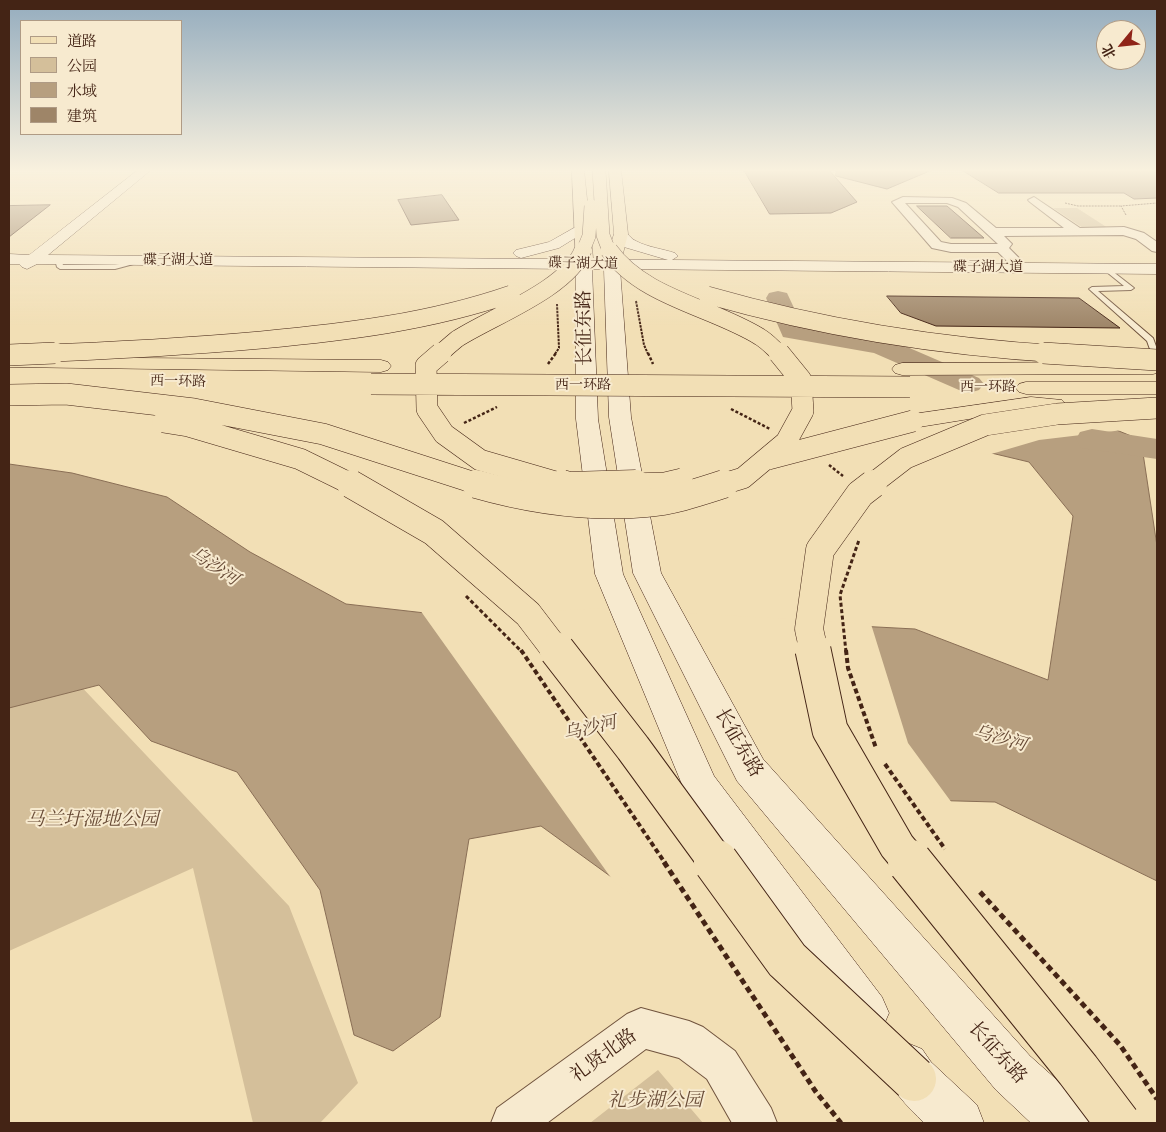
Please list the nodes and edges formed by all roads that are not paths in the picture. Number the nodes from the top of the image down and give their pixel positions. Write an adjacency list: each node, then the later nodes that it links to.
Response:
1 (79, 223): 18 (main road)
2 (583, 223): 11 (main road)
3 (589, 223): 31 (main road, bridge)
4 (593, 223): 37 (main road, bridge)
5 (600, 223): 36 (main road, bridge)
6 (603, 223): 32 (main road, bridge)
7 (620, 223): 14 (main road)
8 (917, 223): 15 (street)
9 (982, 223): 12 (street)
10 (1066, 223): 13 (street)
11 (583, 227): 20 (main road); 21 (main road)
12 (993, 232): 13 (street); 15 (street)
13 (1078, 232): 16 (street)
14 (621, 234): 19 (main road); 22 (main road)
15 (1001, 248): 23 (street)
16 (1157, 248)
17 (9, 254): 18 (main road, 碟子湖大道)
18 (36, 257): 20 (main road, 碟子湖大道); 20 (main road, 碟子湖大道); 26 (main road, 碟子湖大道)
19 (696, 259): 22 (main road, 碟子湖大道); 23 (main road, 碟子湖大道)
20 (496, 260): 21 (main road, 碟子湖大道); 29 (main road)
21 (585, 261): 22 (main road, 碟子湖大道); 29 (main road, 长征东路)
22 (614, 261): 25 (main road, 碟子湖大道); 30 (main road, 长征东路)
23 (1016, 262): 24 (main road, 碟子湖大道)
24 (1157, 263)
25 (718, 265): 27 (main road, 碟子湖大道); 30 (main road)
26 (12, 266)
27 (1105, 268): 28 (main road, 碟子湖大道); 32 (lane)
28 (1157, 269)
29 (585, 298): 38 (main road, 长征东路, bridge)
30 (614, 298): 42 (main road, 长征东路)
31 (9, 355)
32 (1157, 360): 33 (main road, 西一环路, bridge)
33 (9, 363)
34 (9, 381): 35 (main road, 西一环路, bridge)
35 (1157, 388)
36 (9, 397): 38 (main road, bridge)
37 (1157, 406): 43 (main road, bridge)
38 (914, 1079): 41 (main road, 长征东路)
39 (512, 1123): 40 (street, 礼贤北路)
40 (756, 1123)
41 (959, 1123)
42 (1067, 1123)
43 (1118, 1123)

